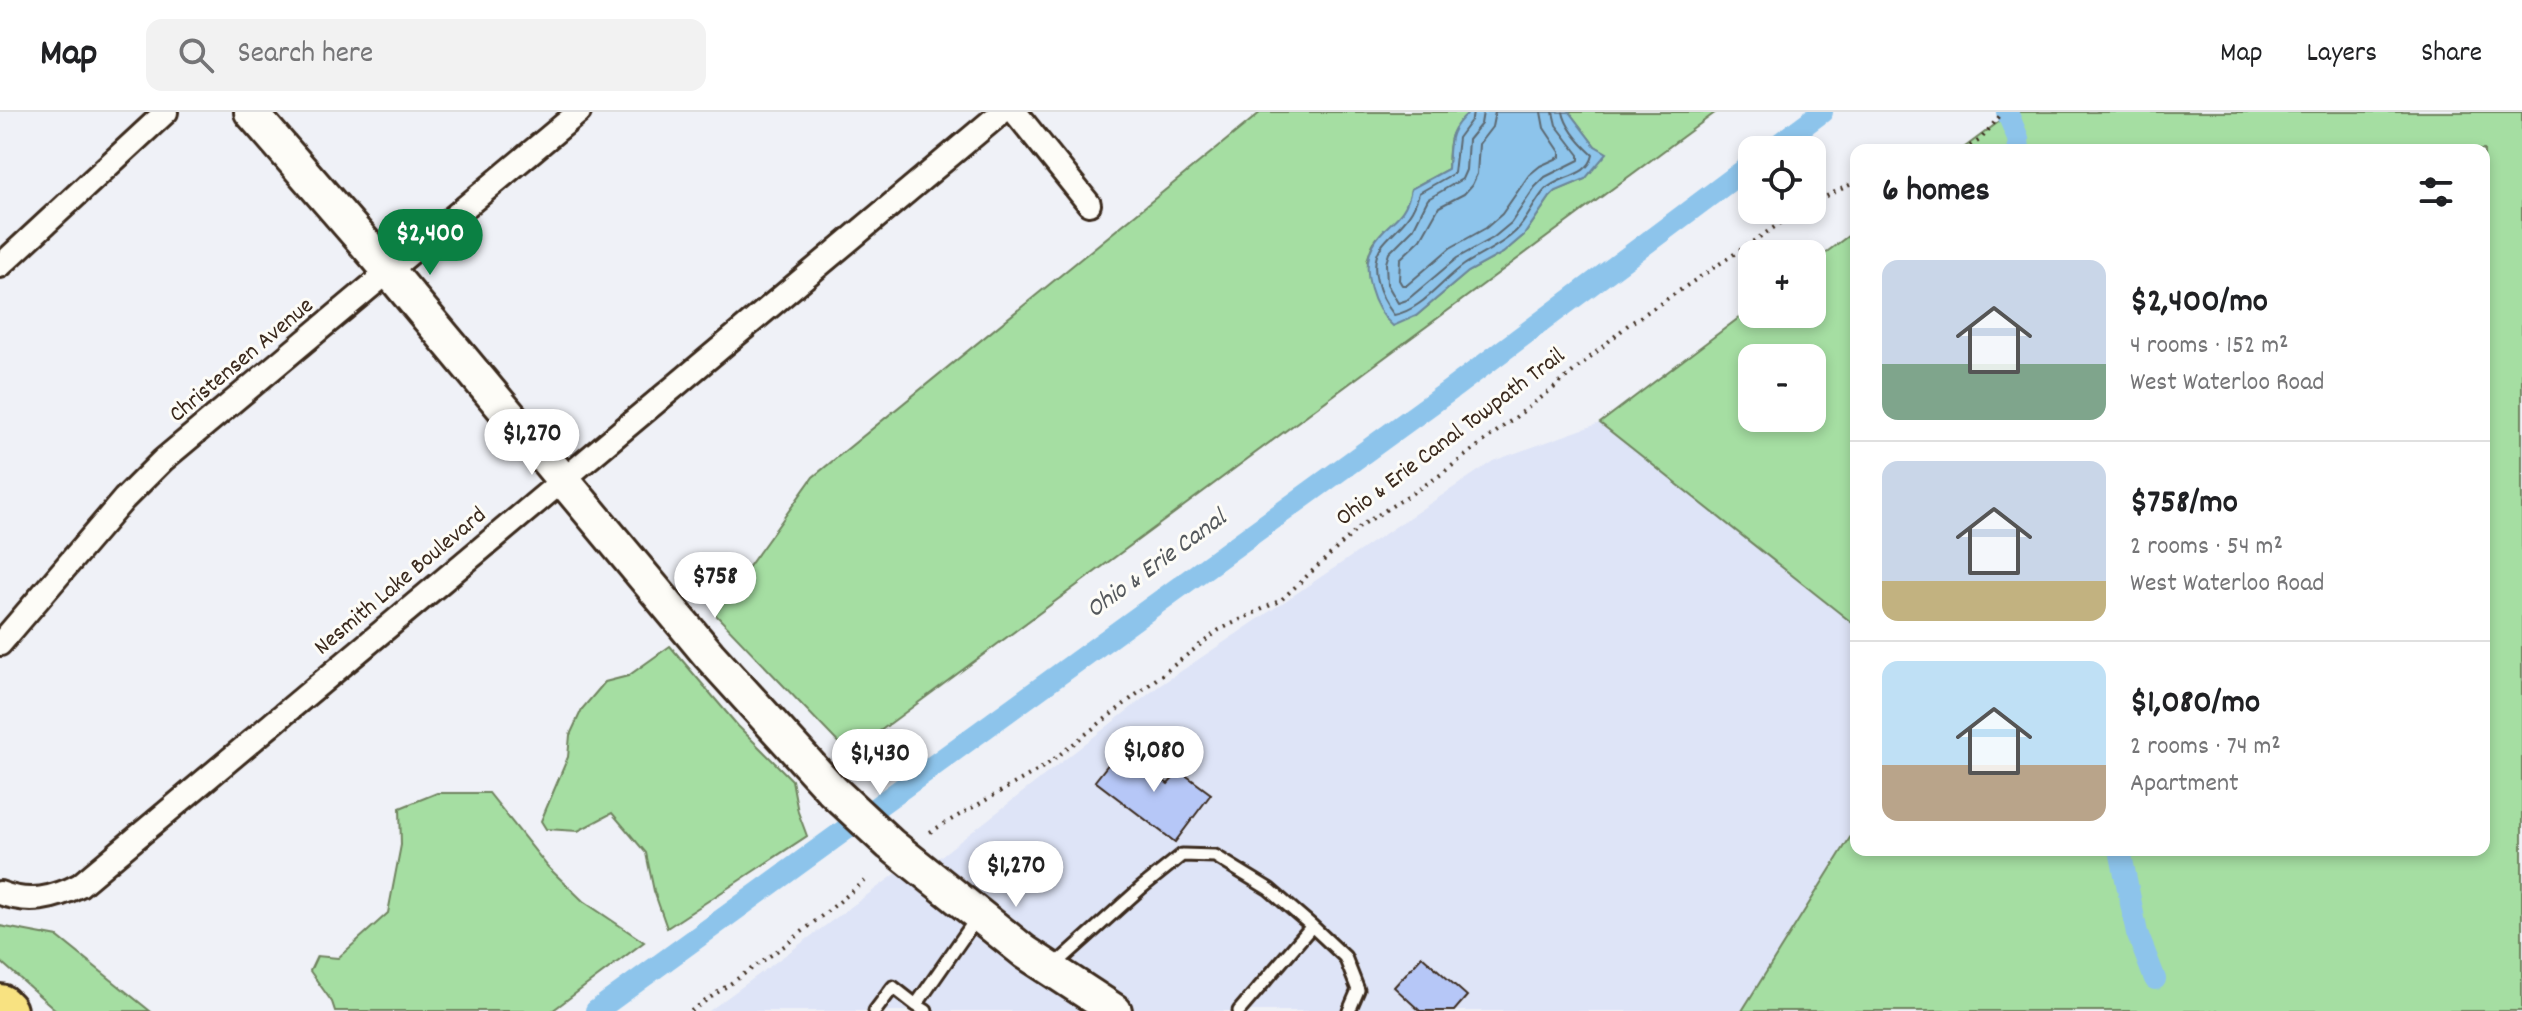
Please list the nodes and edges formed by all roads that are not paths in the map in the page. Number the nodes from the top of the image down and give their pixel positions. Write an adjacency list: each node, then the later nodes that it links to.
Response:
1 (166, 112): 7 (street)
2 (251, 112): 8 (main road)
3 (579, 112): 8 (street, Christensen Avenue)
4 (1002, 112): 9 (street, Nesmith Lake Boulevard)
5 (1015, 112): 6 (street)
6 (1089, 204)
7 (0, 266)
8 (389, 271): 9 (main road); 10 (street, Christensen Avenue)
9 (563, 480): 11 (street, Nesmith Lake Boulevard); 12 (main road)
10 (0, 644)
11 (0, 893)
12 (978, 915): 14 (main road); 16 (lane)
13 (1312, 926): 14 (lane); 20 (lane); 21 (lane)
14 (1051, 969): 17 (main road)
15 (0, 1006): 18 (highway)
16 (921, 1008): 19 (lane)
17 (1103, 1008)
18 (5, 1011)
19 (875, 1011)
20 (1239, 1011)
21 (1349, 1011)

